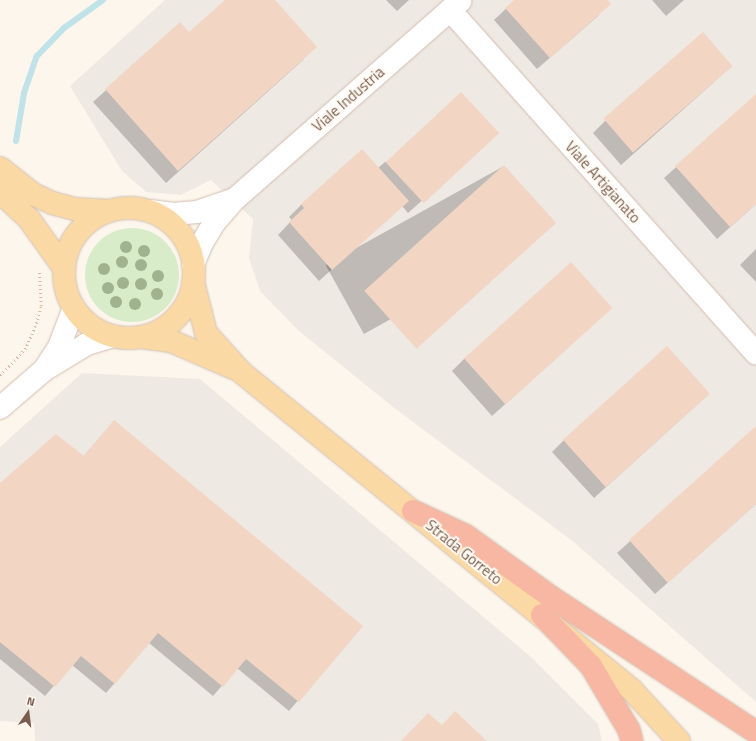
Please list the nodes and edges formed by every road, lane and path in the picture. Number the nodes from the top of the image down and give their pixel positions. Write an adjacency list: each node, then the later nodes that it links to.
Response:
1 (456, 5): 4 (street, Viale Industria); 13 (street, Viale Artigianato)
2 (0, 168): 5 (main road)
3 (0, 192): 8 (main road)
4 (235, 199): 6 (street, Viale Industria); 9 (street, Viale Industria)
5 (108, 211): 6 (main road); 8 (main road)
6 (150, 212): 9 (main road)
7 (38, 268): 16 (path)
8 (64, 268): 10 (main road)
9 (193, 274): 12 (main road); 15 (main road, Strada Gorreto)
10 (74, 308): 11 (main road); 14 (street)
11 (113, 336): 12 (main road); 14 (street)
12 (140, 336): 15 (main road, Strada Gorreto)
13 (756, 354)
14 (44, 370): 17 (street)
15 (241, 372): 18 (main road, Strada Gorreto)
16 (0, 375)
17 (0, 408)
18 (413, 511): 19 (main road, Strada Gorreto); 20 (highway)
19 (542, 615): 21 (highway); 22 (main road, Strada Gorreto)
20 (756, 732)
21 (632, 741)
22 (679, 741)

